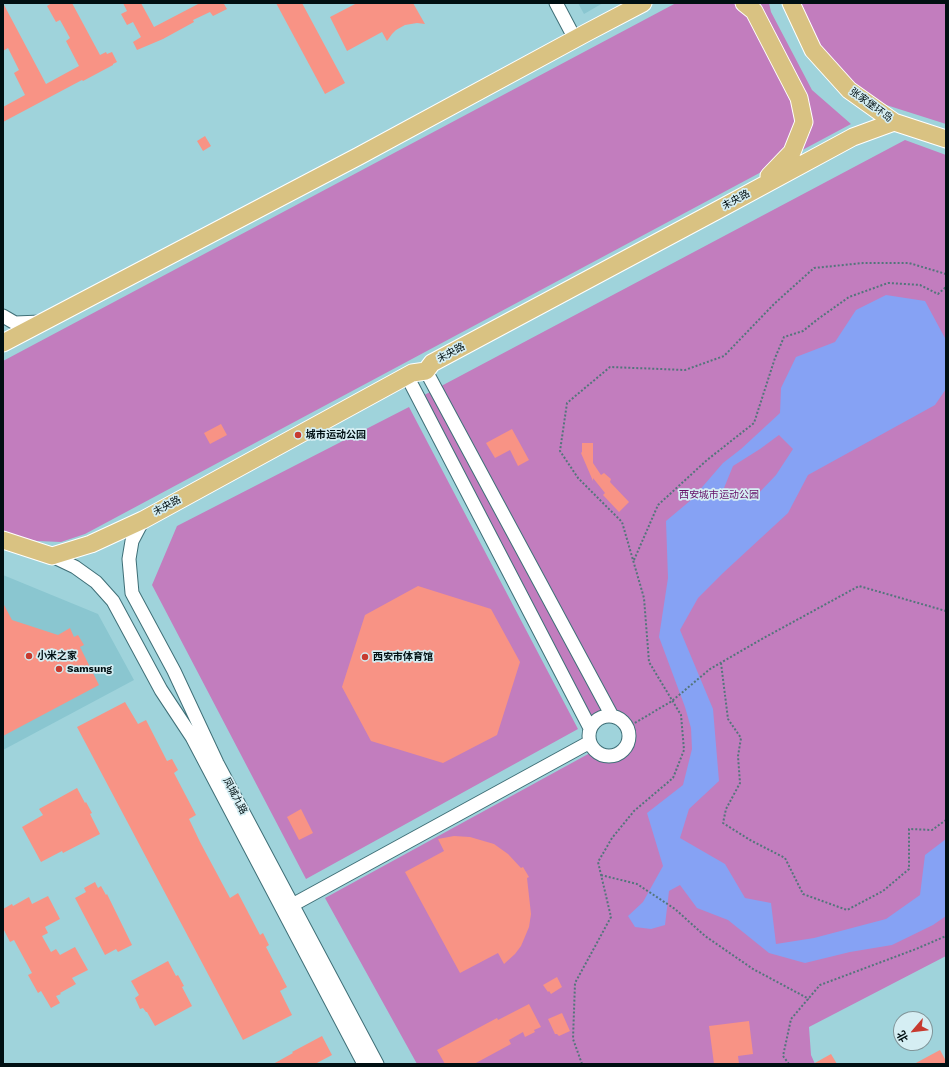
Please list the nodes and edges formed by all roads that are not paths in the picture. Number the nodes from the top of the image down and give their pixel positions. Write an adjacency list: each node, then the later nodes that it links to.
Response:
1 (556, 3): 5 (street)
2 (643, 3): 5 (main road)
3 (744, 3): 8 (main road)
4 (791, 3): 6 (main road, 张家堡环岛)
5 (575, 39): 10 (main road)
6 (894, 122): 7 (main road, 张家堡环岛); 8 (main road, 未央路)
7 (946, 139)
8 (758, 188): 12 (main road, 未央路)
9 (3, 316): 10 (street)
10 (43, 322): 11 (main road)
11 (3, 343)
12 (426, 370): 13 (main road, 未央路); 17 (street)
13 (407, 376): 14 (main road, 未央路); 18 (street)
14 (143, 520): 16 (main road, 未央路); 20 (street, 凤城九路)
15 (3, 540): 16 (main road)
16 (52, 556): 20 (street, 凤城九路)
17 (612, 716): 18 (street); 19 (street)
18 (590, 728): 19 (street)
19 (590, 742): 20 (street)
20 (288, 907): 21 (street, 凤城九路); 22 (street, 凤城九路)
21 (364, 1064)
22 (377, 1064)

